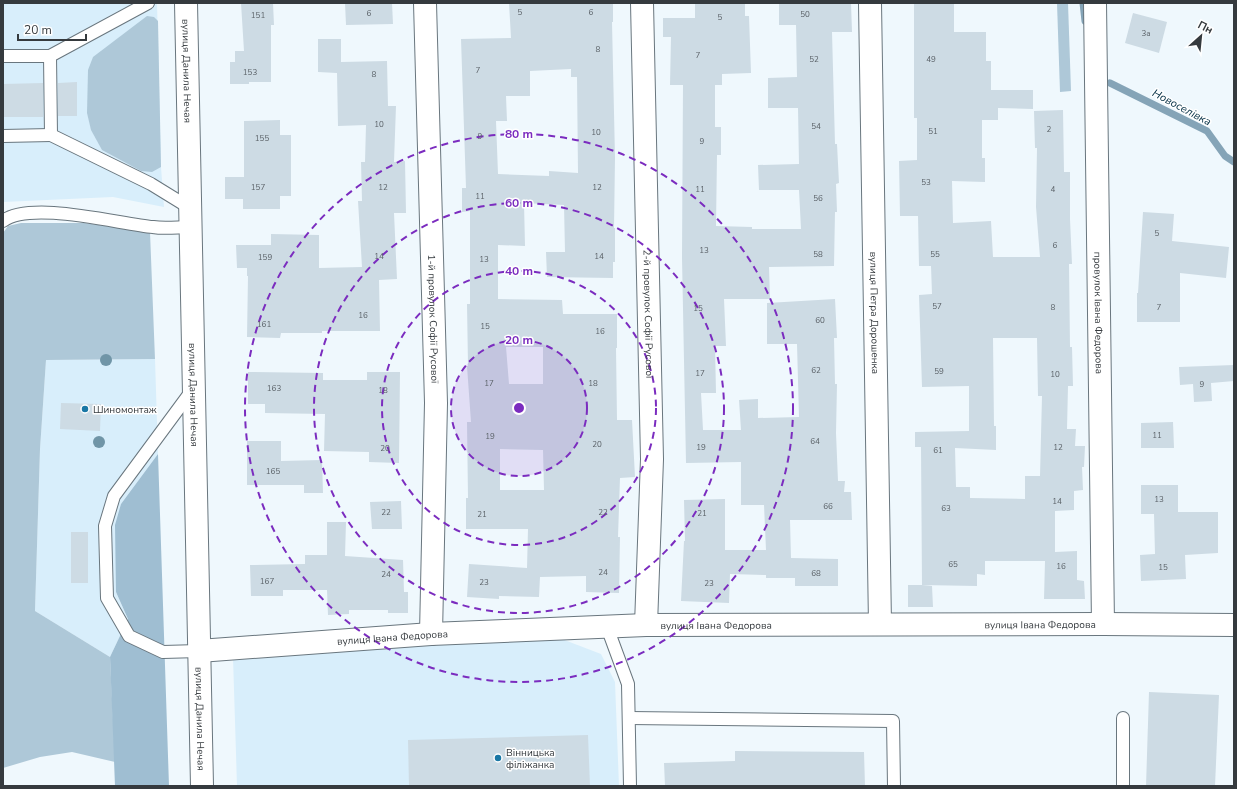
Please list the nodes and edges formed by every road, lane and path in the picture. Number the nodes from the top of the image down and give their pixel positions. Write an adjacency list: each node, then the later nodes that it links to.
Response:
1 (148, 3): 8 (lane)
2 (186, 3): 11 (street, вулиця Данила Нечая)
3 (425, 3): 19 (street, 1-й провулок Софії Русової)
4 (642, 3): 16 (street, 2-й провулок Софії Русової)
5 (870, 3): 14 (street, вулиця Петра Дорошенка)
6 (1095, 3): 15 (street, провулок Івана Федорова)
7 (3, 56): 8 (lane)
8 (50, 56): 9 (lane)
9 (51, 135): 10 (lane); 11 (lane)
10 (3, 136)
11 (190, 218): 12 (lane); 13 (street, вулиця Данила Нечая)
12 (3, 221)
13 (194, 388): 20 (street, вулиця Данила Нечая); 20 (lane)
14 (880, 624): 15 (street, вулиця Івана Федорова); 16 (street, вулиця Івана Федорова)
15 (1103, 624): 17 (street, вулиця Івана Федорова)
16 (646, 625): 18 (street, вулиця Івана Федорова)
17 (1234, 625)
18 (607, 627): 19 (street, вулиця Івана Федорова); 21 (lane)
19 (431, 634): 20 (street, вулиця Івана Федорова)
20 (199, 650): 23 (street, вулиця Данила Нечая)
21 (629, 718): 24 (lane); 25 (lane)
22 (1123, 718): 26 (lane)
23 (202, 786)
24 (630, 786)
25 (894, 786)
26 (1123, 786)

